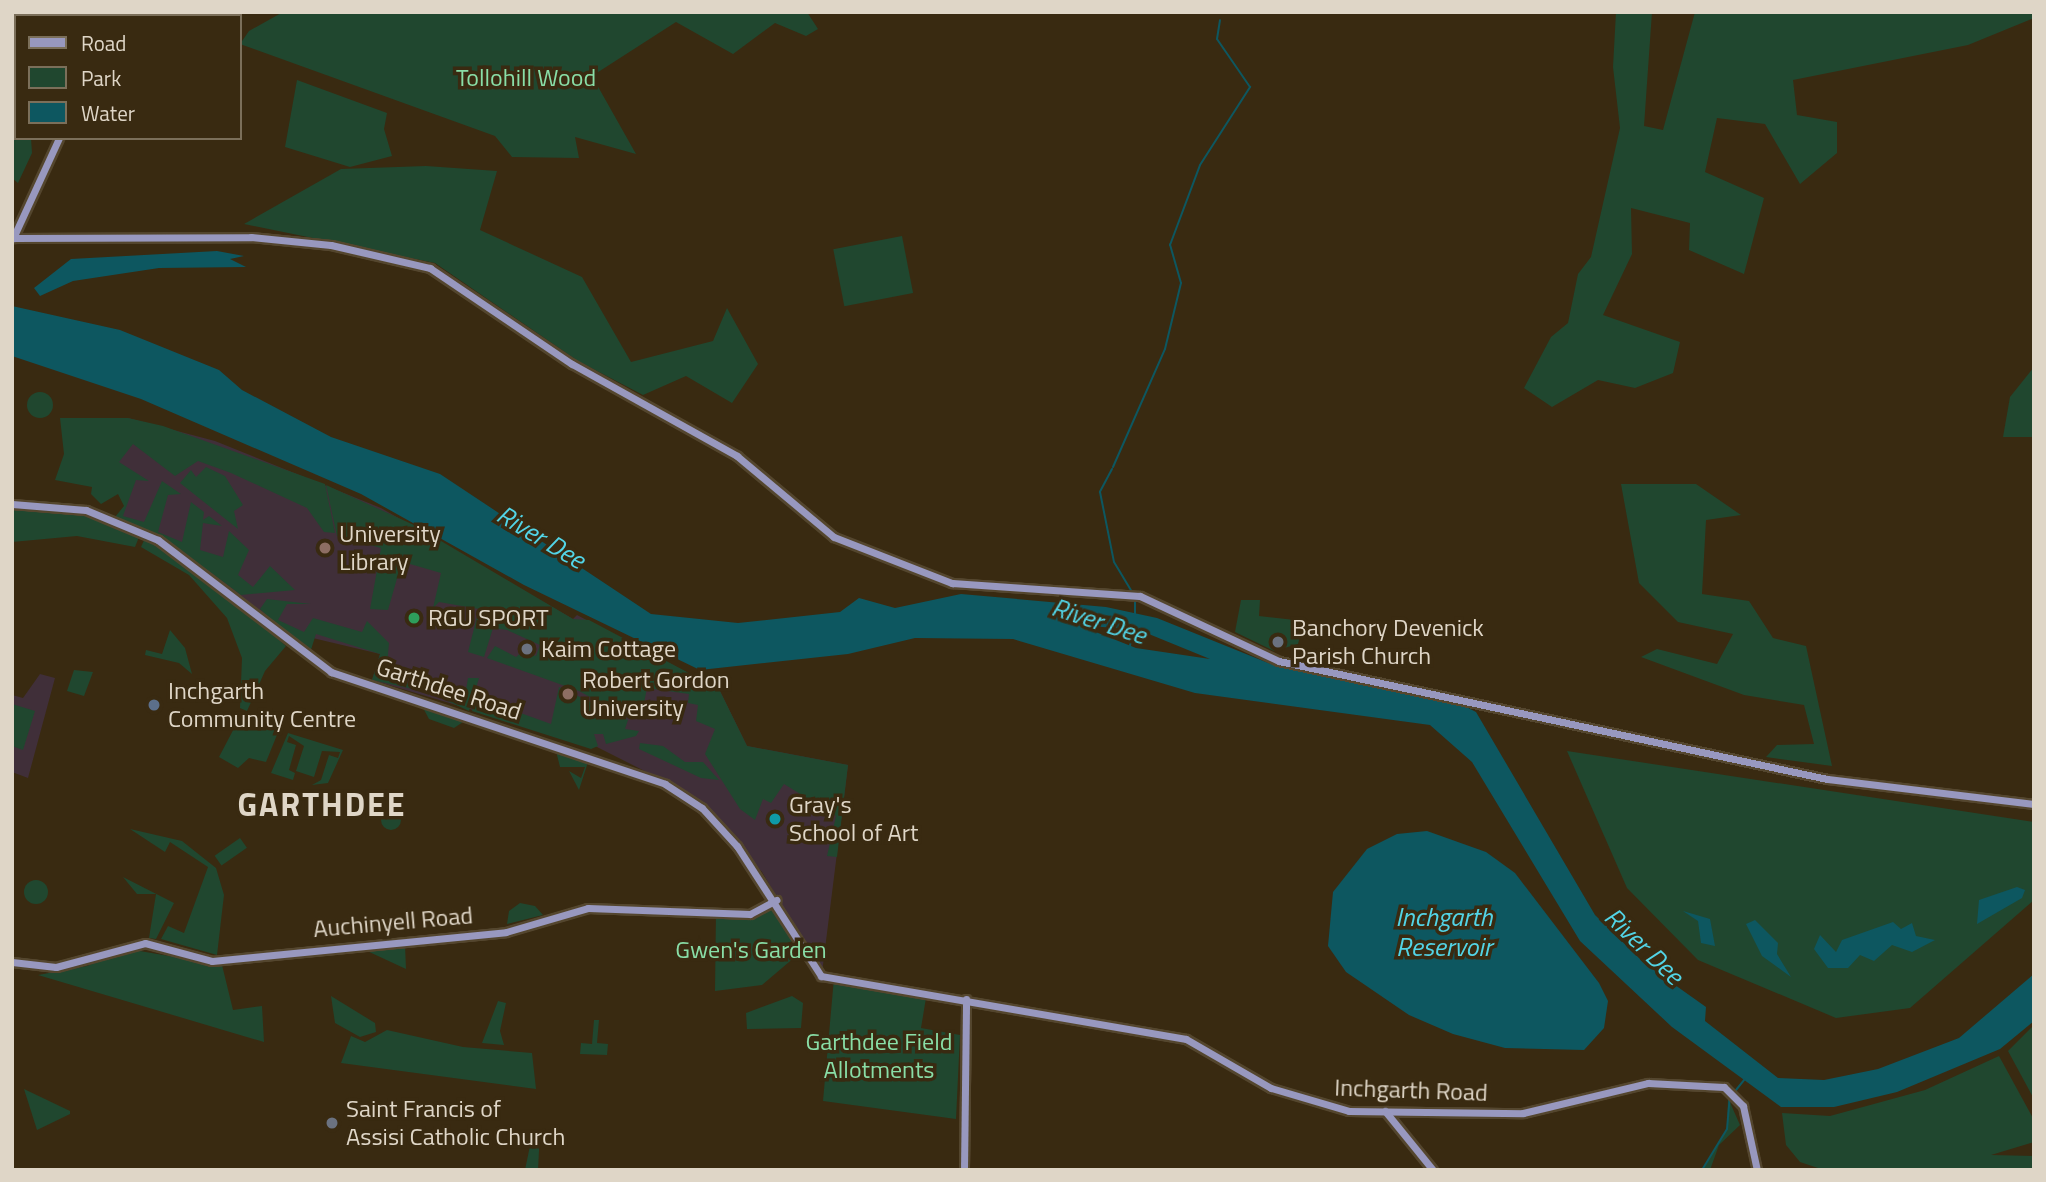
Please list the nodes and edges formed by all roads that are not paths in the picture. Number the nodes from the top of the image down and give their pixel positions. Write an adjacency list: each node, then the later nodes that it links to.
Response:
1 (57, 140): 2 (street)
2 (13, 238): 4 (street)
3 (12, 503): 5 (street, Garthdee Road)
4 (2034, 804)
5 (776, 900): 6 (street, Auchinyell Road); 7 (street, Garthdee Road)
6 (12, 962)
7 (821, 976): 8 (street, Inchgarth Road)
8 (966, 999): 9 (street, Inchgarth Road); 10 (street)
9 (1385, 1111): 11 (street); 12 (street, Inchgarth Road)
10 (964, 1170)
11 (1433, 1170)
12 (1758, 1170)

